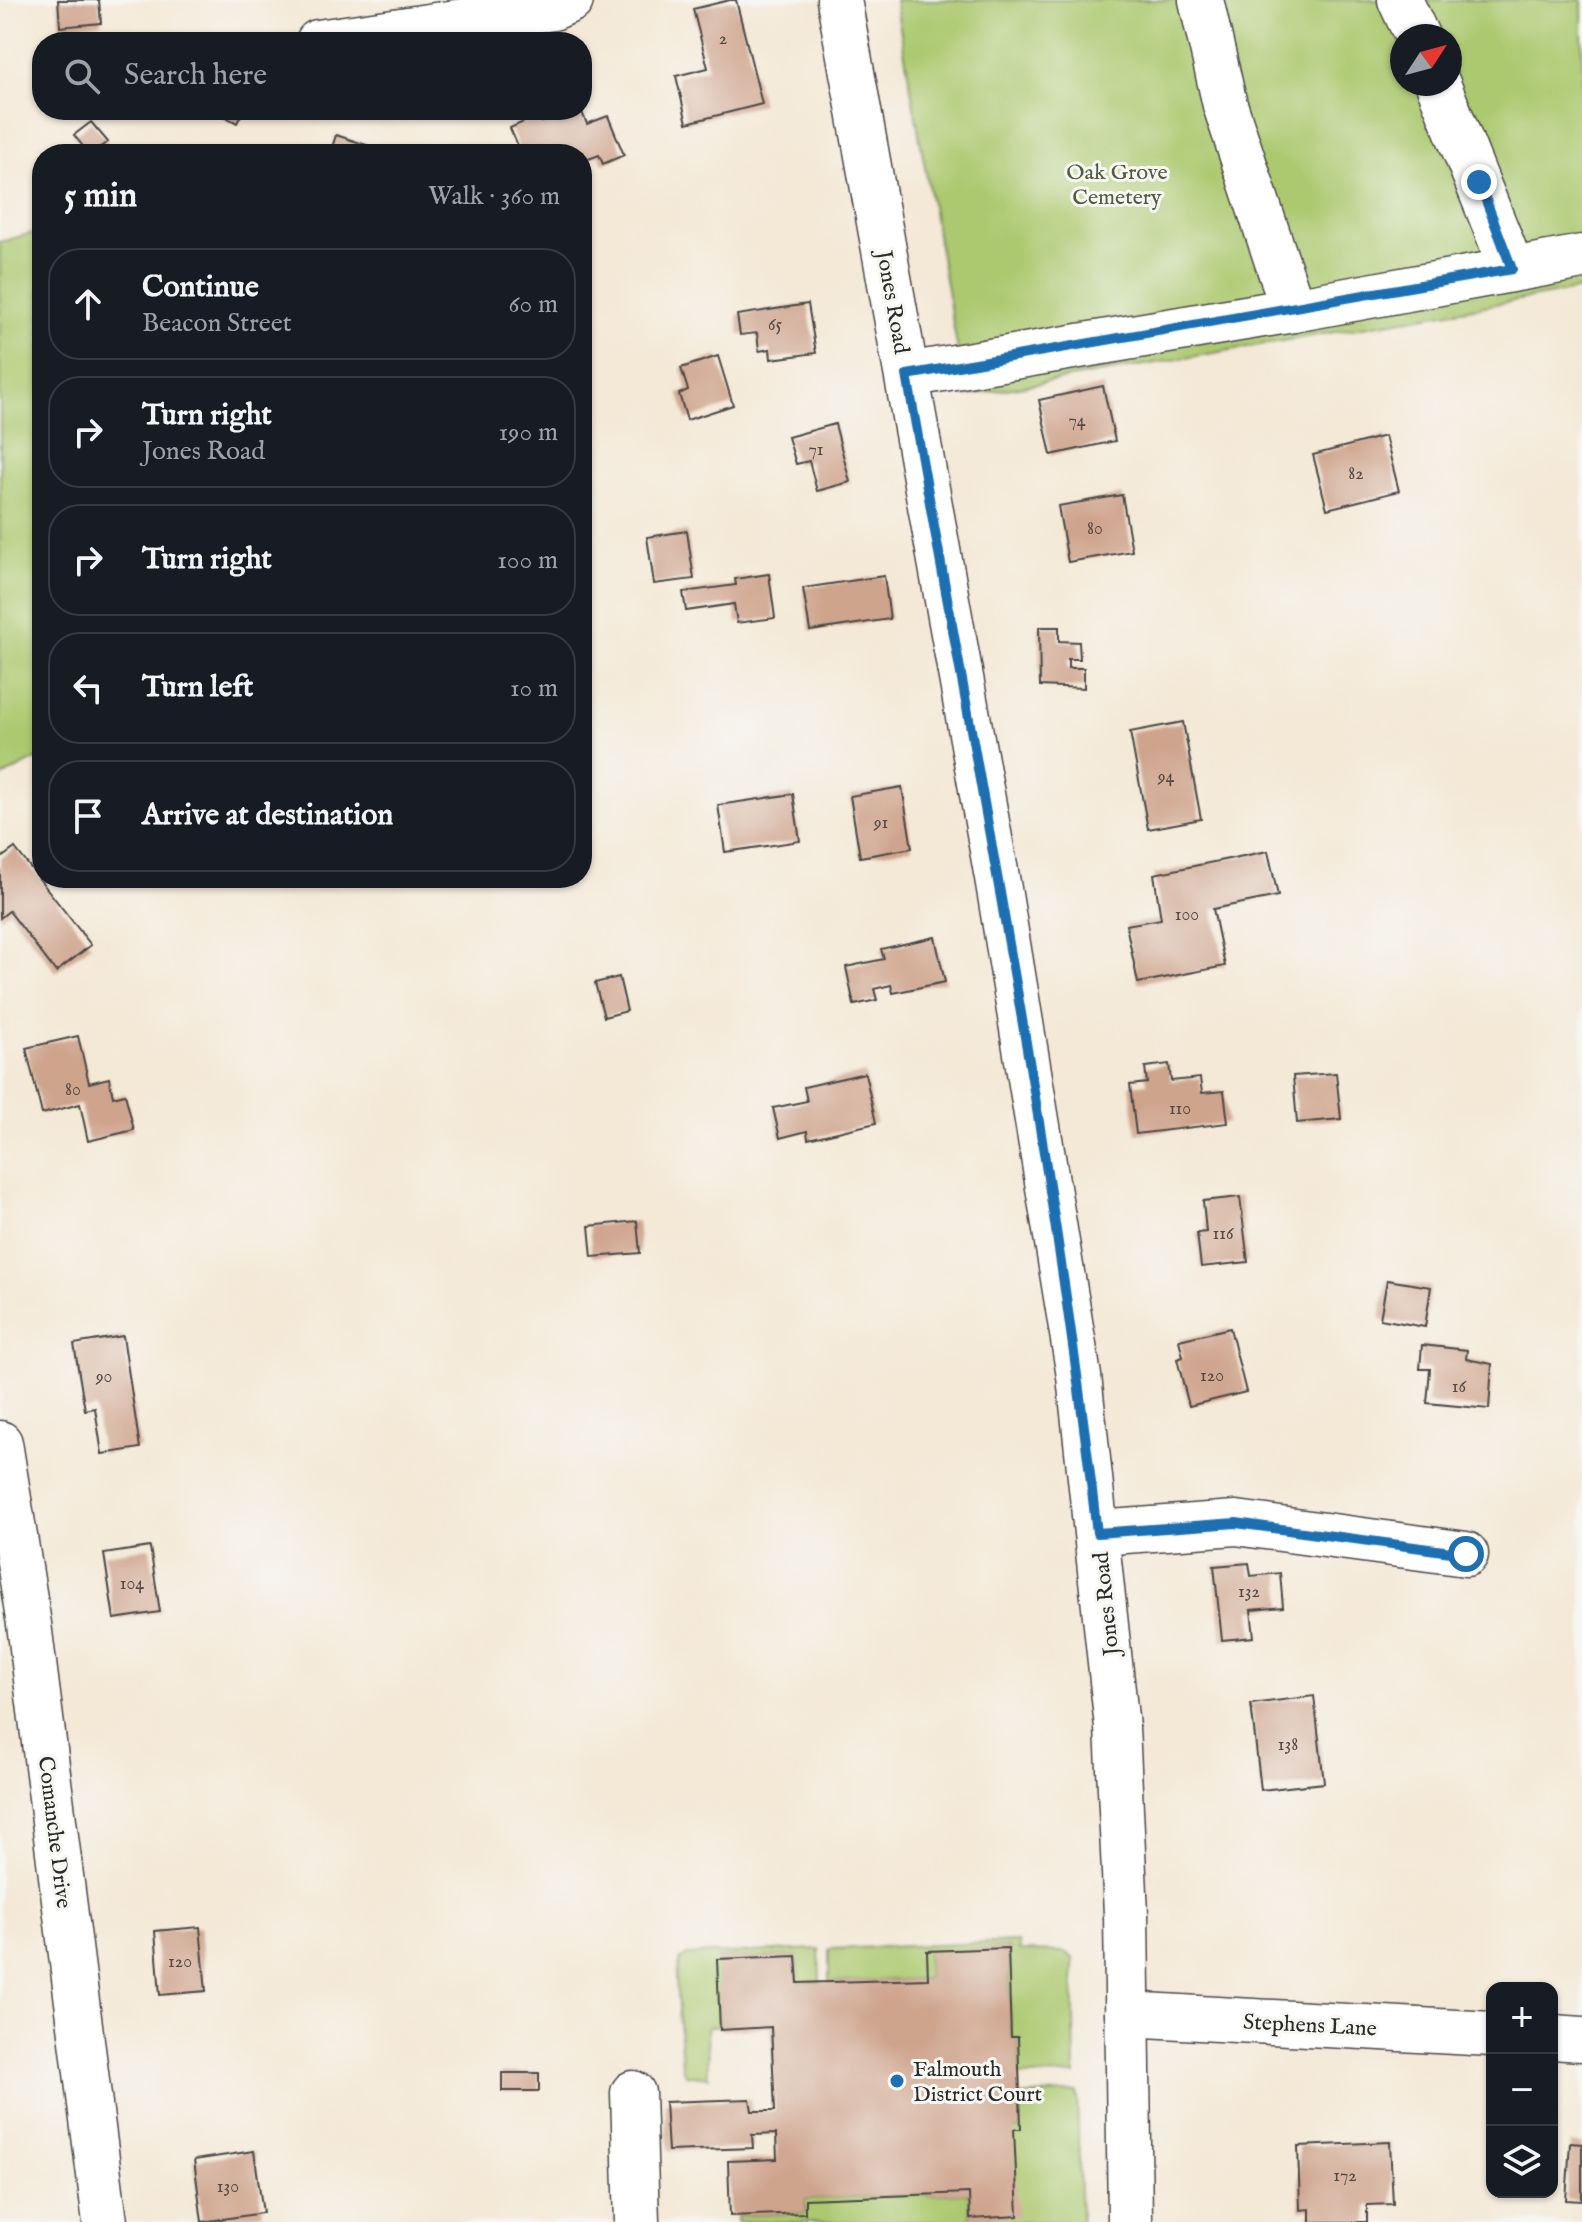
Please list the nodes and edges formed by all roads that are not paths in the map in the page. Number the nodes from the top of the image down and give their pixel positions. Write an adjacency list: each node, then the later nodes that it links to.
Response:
1 (571, 0): 4 (main road)
2 (839, 0): 9 (main road, Jones Road)
3 (1201, 0): 8 (main road)
4 (387, 32)
5 (1443, 96): 7 (main road)
6 (1582, 257): 7 (main road)
7 (1512, 269): 8 (main road)
8 (1293, 310): 9 (main road)
9 (907, 375): 11 (main road, Jones Road)
10 (0, 1443): 18 (main road, Comanche Drive)
11 (1097, 1533): 12 (main road); 13 (main road, Jones Road)
12 (1466, 1554)
13 (1127, 2014): 14 (main road, Stephens Lane); 20 (main road, Jones Road)
14 (1486, 2034)
15 (1558, 2037): 16 (main road)
16 (1582, 2039)
17 (633, 2093): 19 (main road)
18 (105, 2222)
19 (637, 2222)
20 (1130, 2222)

